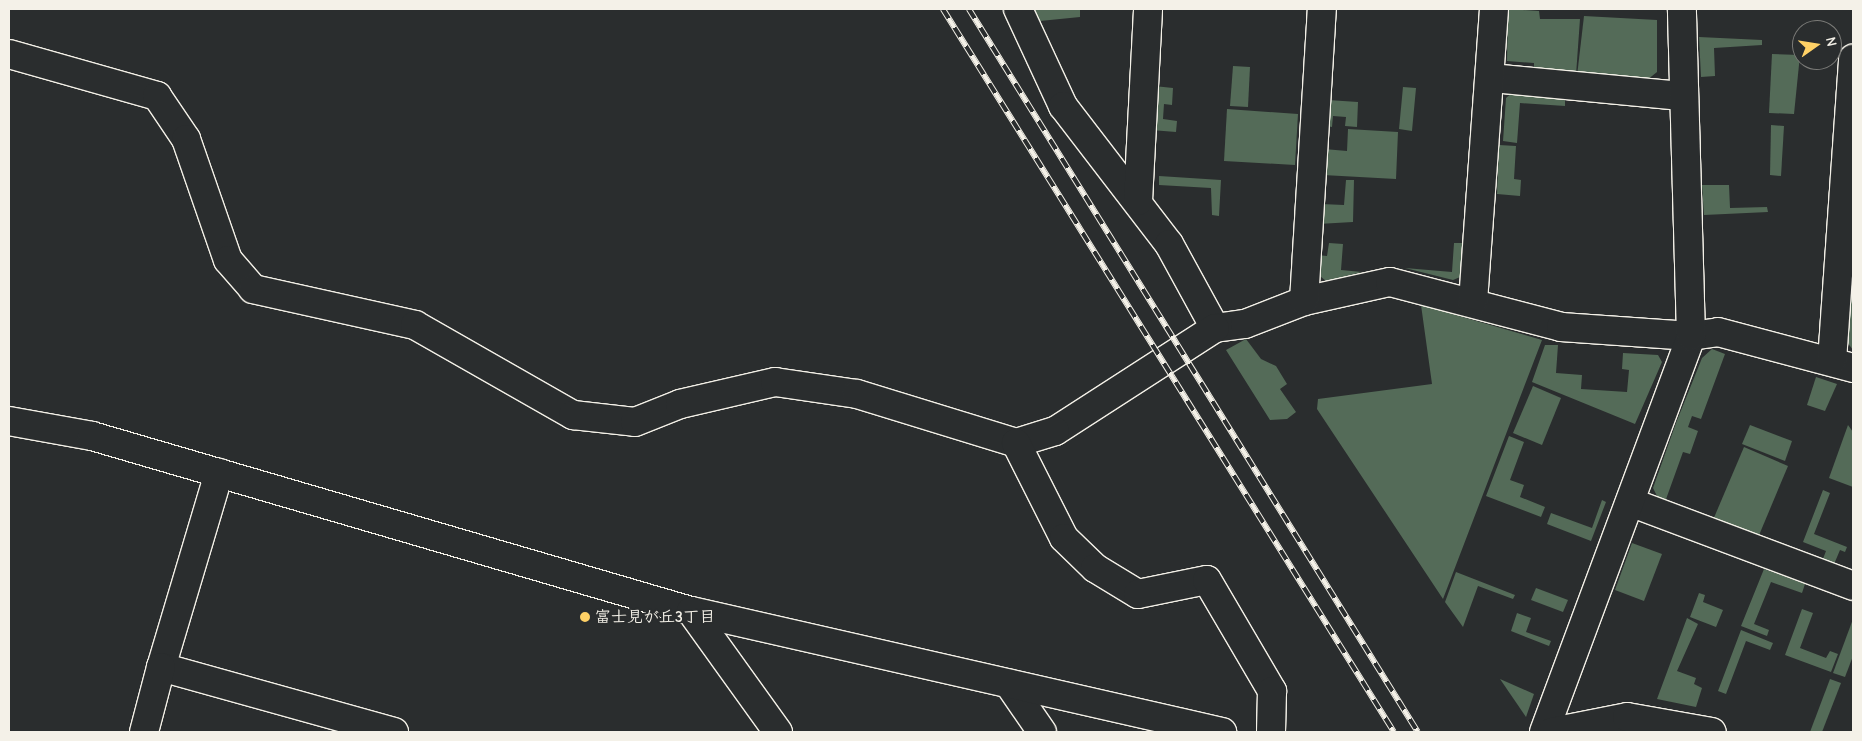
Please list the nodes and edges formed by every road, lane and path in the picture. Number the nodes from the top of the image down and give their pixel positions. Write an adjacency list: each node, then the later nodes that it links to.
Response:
1 (1018, 9): 10 (street)
2 (1148, 9): 10 (street)
3 (1322, 9): 11 (street)
4 (1494, 9): 8 (street)
5 (1682, 9): 9 (street)
6 (9, 54): 17 (street)
7 (1853, 60): 15 (street)
8 (1491, 78): 9 (street); 12 (street)
9 (1683, 96): 14 (street)
10 (1138, 201): 13 (street)
11 (1304, 301): 12 (street); 13 (street)
12 (1473, 302): 14 (street)
13 (1215, 328): 17 (street)
14 (1691, 336): 15 (street); 19 (street)
15 (1843, 365)
16 (9, 421): 18 (street)
17 (1016, 442): 29 (street)
18 (219, 473): 21 (street); 22 (street)
19 (1630, 502): 20 (street); 30 (street)
20 (1853, 586)
21 (691, 611): 23 (street); 26 (street)
22 (161, 667): 24 (street); 25 (street)
23 (1009, 684): 27 (street); 28 (street)
24 (144, 732)
25 (394, 732)
26 (778, 732)
27 (1042, 732)
28 (1222, 732)
29 (1271, 732)
30 (1544, 732)
31 (1552, 732): 32 (street)
32 (1712, 732)

